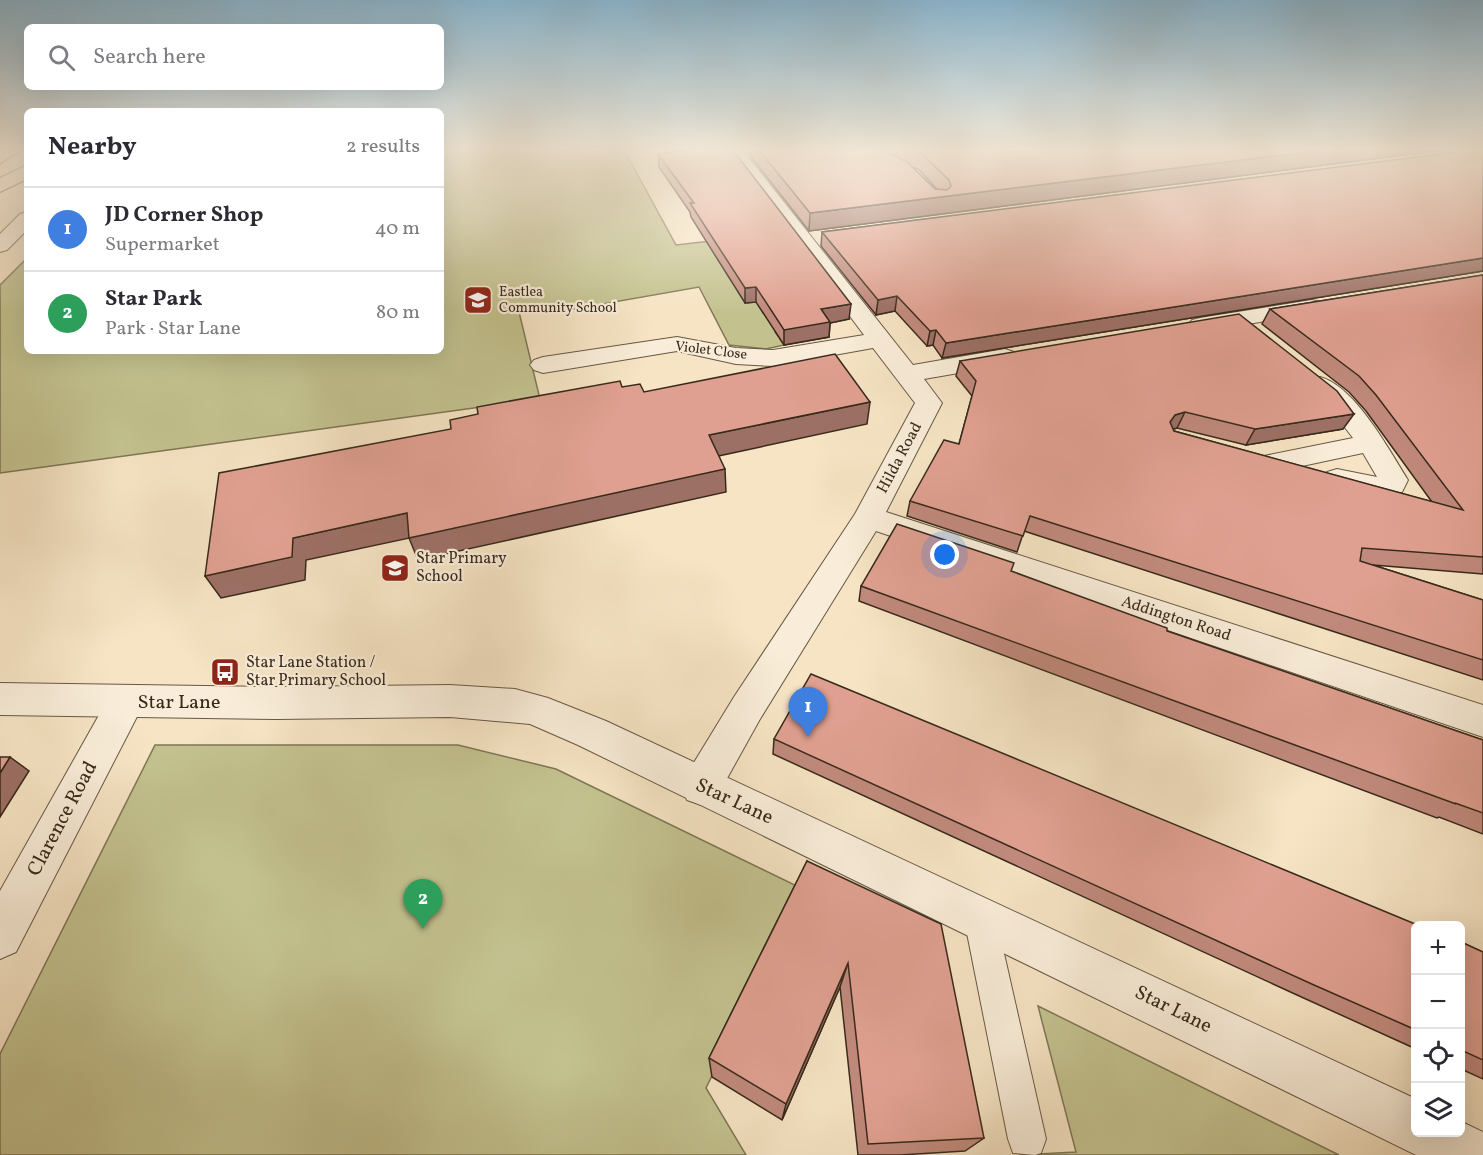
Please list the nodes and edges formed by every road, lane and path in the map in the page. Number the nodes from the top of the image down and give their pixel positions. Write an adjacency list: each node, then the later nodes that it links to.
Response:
1 (780, 204): 7 (street, Hilda Road)
2 (24, 221): 3 (street)
3 (0, 246)
4 (1329, 304): 5 (street)
5 (1236, 319): 6 (street); 8 (street)
6 (1179, 328)
7 (880, 339): 10 (street, Violet Close); 12 (street, Hilda Road)
8 (1264, 341)
9 (1030, 353): 12 (street)
10 (543, 365)
11 (1301, 370): 13 (street)
12 (906, 374): 14 (street, Hilda Road)
13 (1370, 442): 13 (street)
14 (868, 518): 17 (street, Addington Road); 18 (street, Hilda Road)
15 (0, 699): 16 (street, Star Lane)
16 (125, 702): 18 (street, Star Lane); 20 (street, Clarence Road)
17 (1483, 721)
18 (701, 787): 19 (street, Star Lane)
19 (980, 918): 21 (street, Star Lane); 23 (lane)
20 (0, 936)
21 (1411, 1125)
22 (1436, 1137): 24 (street)
23 (1027, 1139)
24 (1473, 1155)

